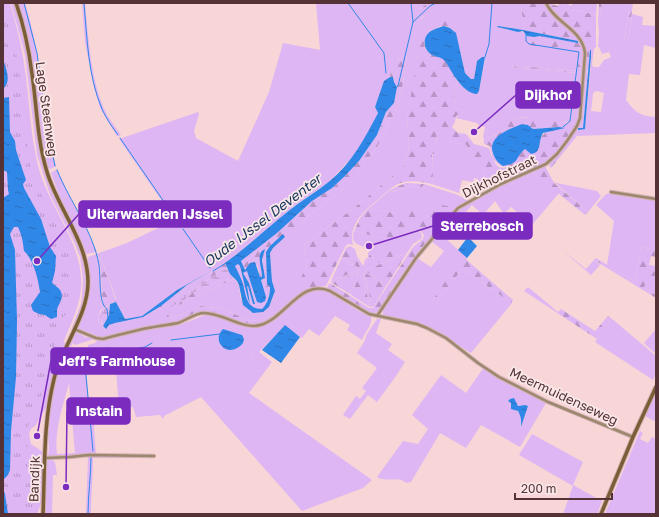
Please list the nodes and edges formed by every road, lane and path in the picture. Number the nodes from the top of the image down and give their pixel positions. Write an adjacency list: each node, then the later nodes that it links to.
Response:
1 (16, 3): 6 (street, Lage Steenweg)
2 (546, 3): 5 (street, Dijkhofstraat)
3 (611, 192): 4 (street)
4 (656, 199)
5 (377, 316): 6 (street, Meermuidenseweg); 8 (street, Meermuidenseweg)
6 (74, 329): 10 (street, Bandijk)
7 (656, 387): 8 (street)
8 (632, 437): 12 (street)
9 (154, 456): 10 (street)
10 (45, 458): 11 (street, Bandijk)
11 (43, 514)
12 (601, 514)

